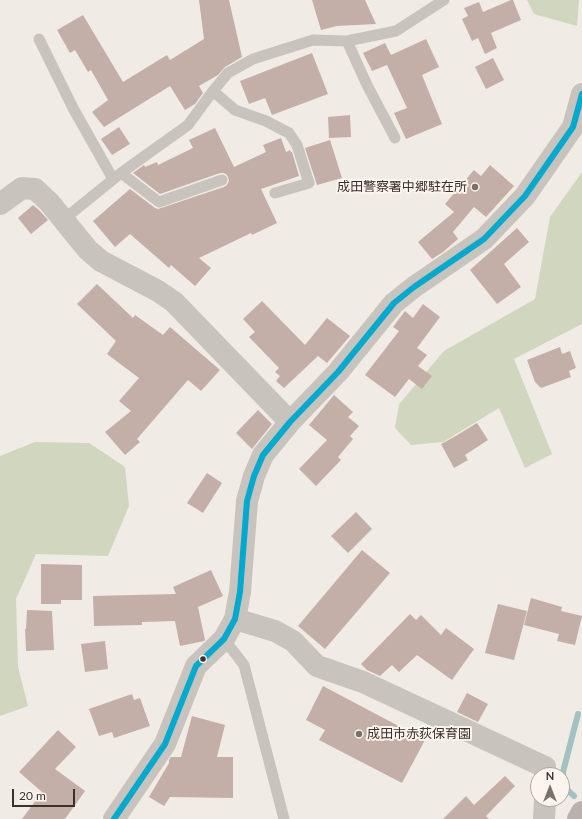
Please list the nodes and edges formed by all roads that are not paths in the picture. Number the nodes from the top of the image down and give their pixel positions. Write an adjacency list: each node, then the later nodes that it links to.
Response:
1 (444, 0): 3 (lane)
2 (39, 39): 7 (lane)
3 (348, 41): 4 (lane); 6 (lane)
4 (213, 91): 7 (lane); 9 (lane)
5 (582, 94): 12 (street)
6 (395, 138)
7 (117, 176): 8 (lane); 11 (lane)
8 (222, 180)
9 (275, 193)
10 (0, 204): 11 (street)
11 (63, 220): 12 (street)
12 (290, 422): 13 (street)
13 (236, 619): 14 (street); 15 (street)
14 (224, 639): 18 (street); 19 (lane)
15 (545, 767)
16 (545, 807): 20 (street)
17 (582, 812): 21 (main road)
18 (114, 819)
19 (284, 819)
20 (544, 819)
21 (578, 819)

